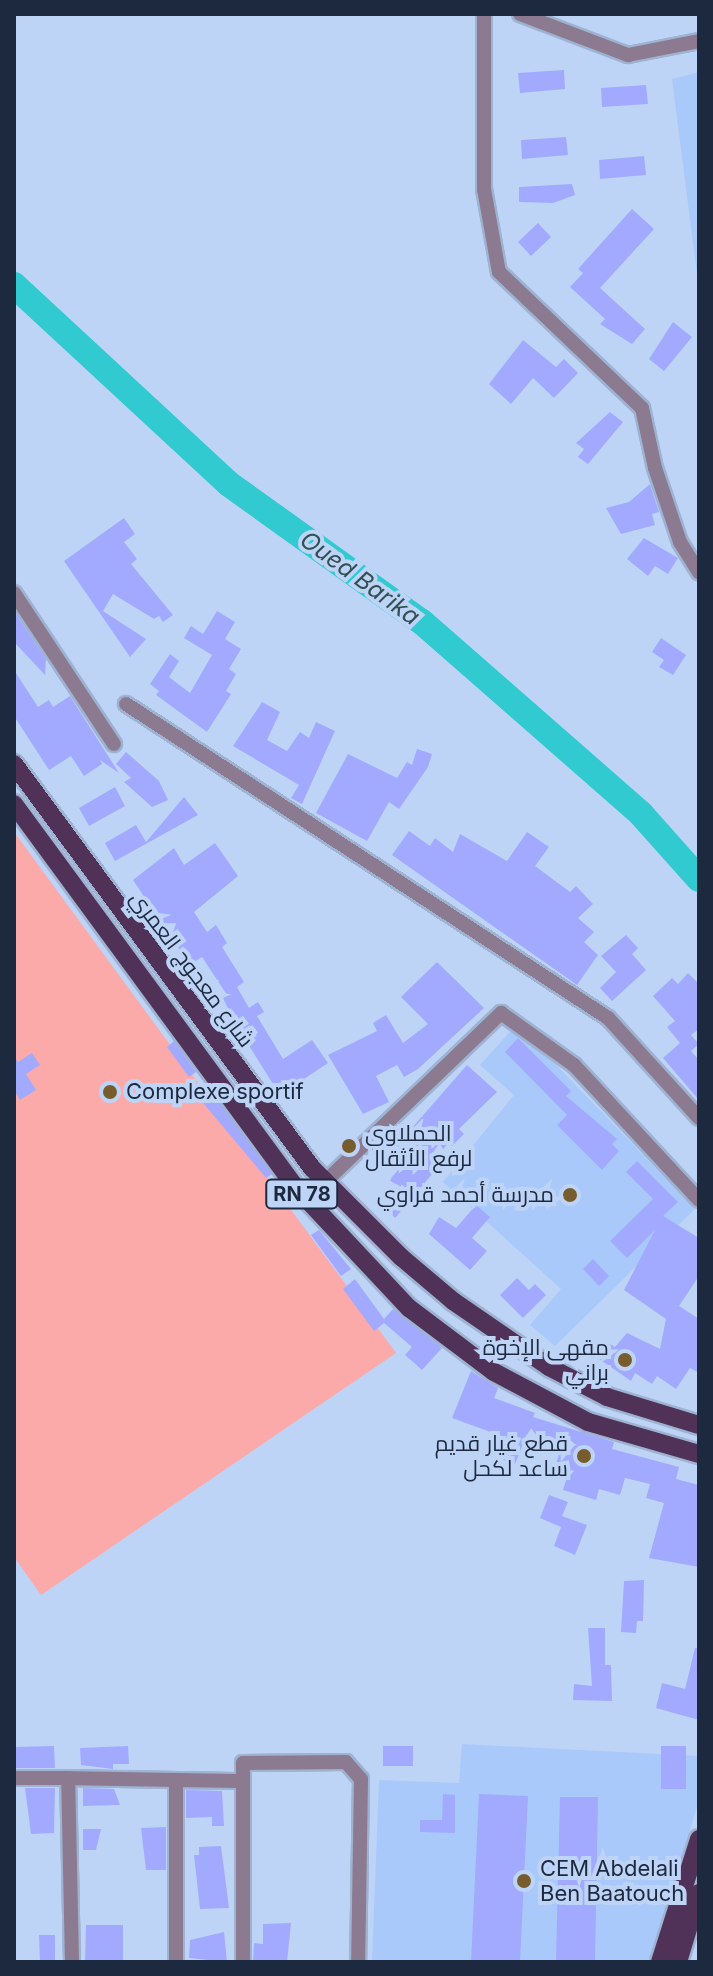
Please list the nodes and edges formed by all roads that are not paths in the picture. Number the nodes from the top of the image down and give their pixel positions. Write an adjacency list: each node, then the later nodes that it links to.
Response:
1 (484, 14): 4 (street)
2 (520, 14): 3 (street)
3 (699, 41)
4 (699, 572)
5 (14, 593): 7 (street)
6 (126, 704): 10 (street)
7 (114, 744)
8 (14, 764): 11 (main road, شارع معجوج العمري / RN 78)
9 (14, 804): 14 (main road, شارع معجوج العمري / RN 78)
10 (699, 1118)
11 (326, 1181): 12 (street); 13 (main road, شارع معجوج العمري / RN 78)
12 (699, 1200)
13 (699, 1425)
14 (699, 1454)
15 (14, 1778): 16 (street)
16 (68, 1778): 17 (street); 21 (street)
17 (176, 1780): 18 (street); 22 (street)
18 (243, 1781): 23 (street); 24 (street)
19 (699, 1839): 25 (main road)
20 (699, 1893): 26 (main road)
21 (72, 1962)
22 (176, 1962)
23 (243, 1962)
24 (358, 1962)
25 (660, 1962)
26 (678, 1962)

